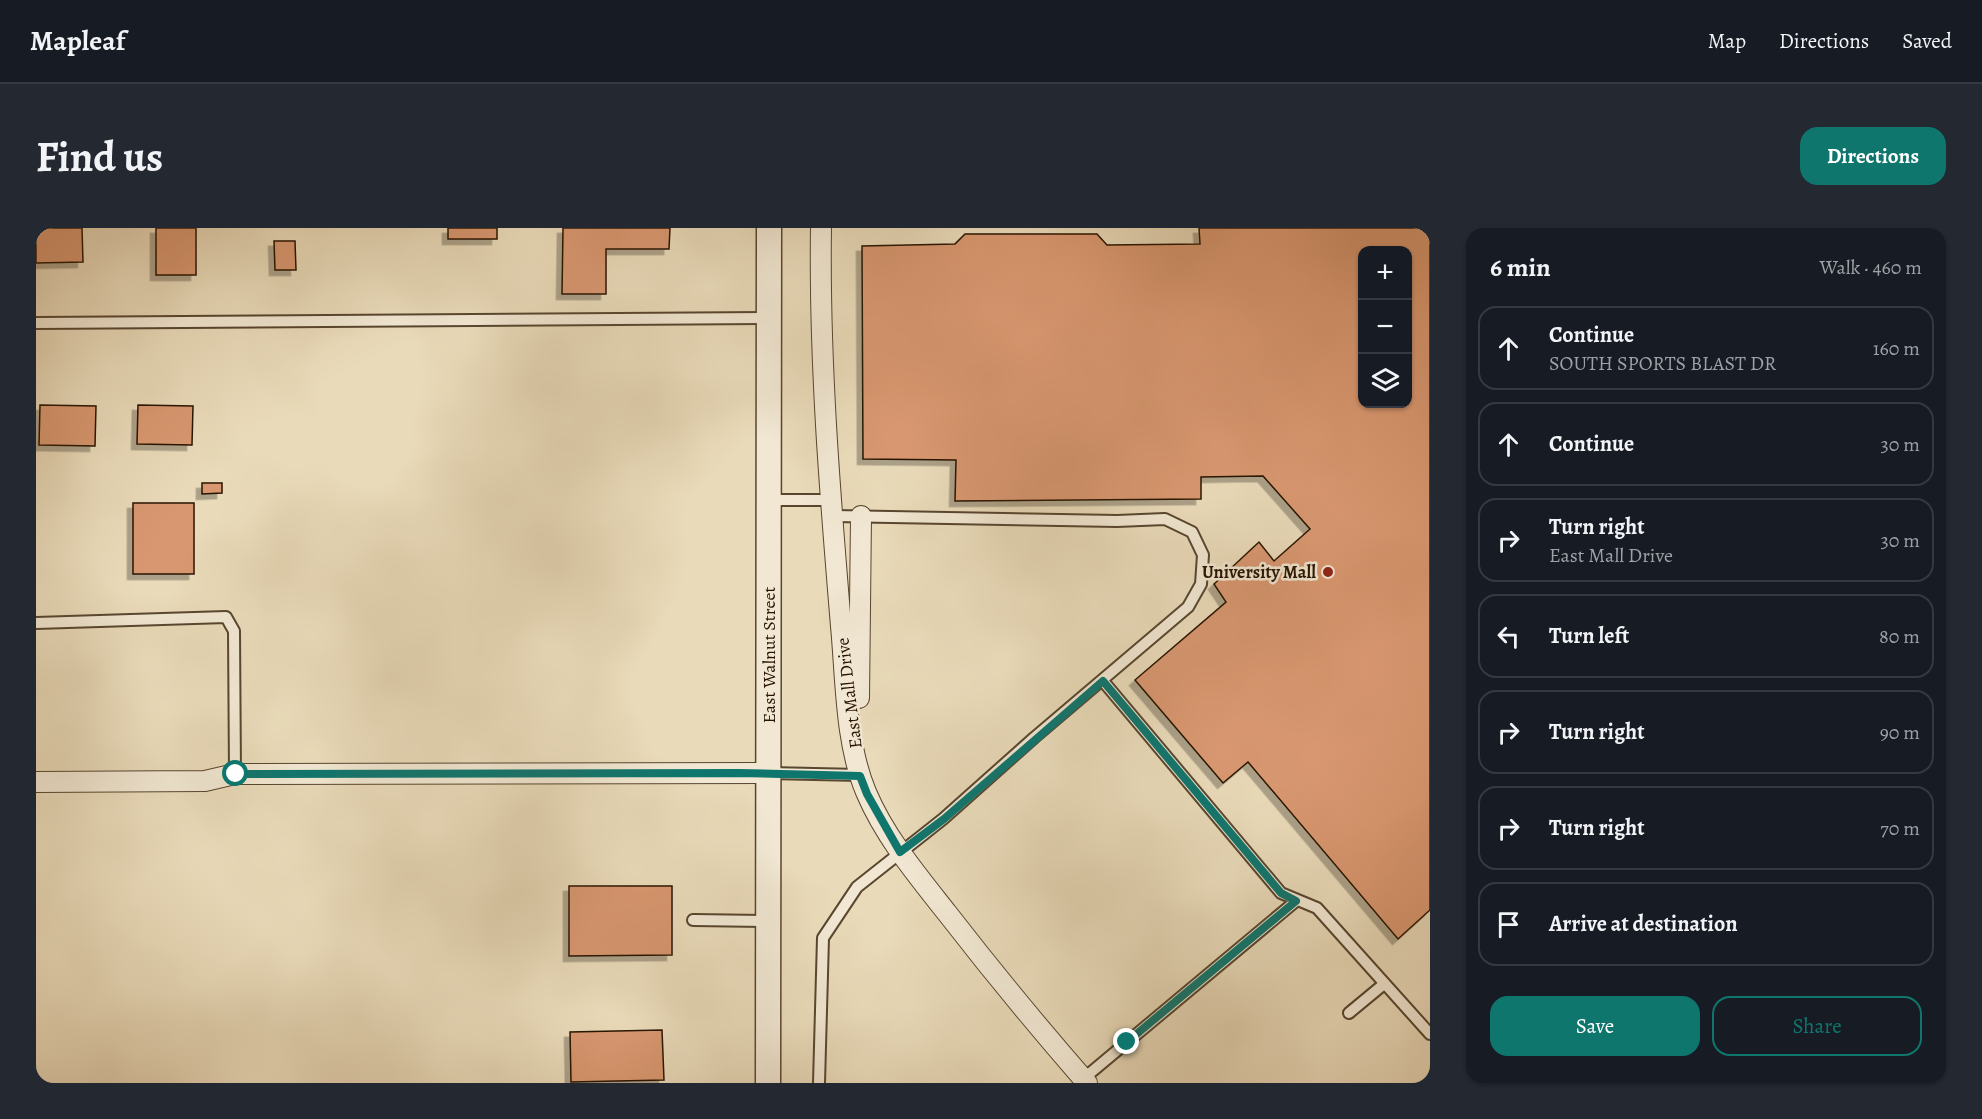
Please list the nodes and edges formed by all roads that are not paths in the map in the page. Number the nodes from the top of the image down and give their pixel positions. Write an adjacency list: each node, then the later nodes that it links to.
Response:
1 (769, 228): 3 (street, East Walnut Street)
2 (821, 228): 6 (street, East Mall Drive)
3 (768, 318): 4 (lane); 5 (street, East Walnut Street)
4 (36, 323)
5 (768, 500): 6 (lane); 11 (street, East Walnut Street)
6 (833, 508): 7 (lane); 10 (street, East Mall Drive)
7 (861, 516): 9 (lane); 10 (street)
8 (36, 623): 12 (lane)
9 (1103, 681): 14 (lane); 15 (lane)
10 (859, 770): 11 (lane); 14 (street, East Mall Drive)
11 (769, 773): 12 (street); 17 (street, East Walnut Street)
12 (236, 774): 13 (street)
13 (36, 782)
14 (900, 852): 21 (street, East Mall Drive); 23 (lane)
15 (1296, 901): 18 (lane); 21 (lane)
16 (693, 921): 17 (lane)
17 (769, 921): 22 (street, East Walnut Street)
18 (1383, 984): 19 (lane); 20 (lane)
19 (1349, 1013)
20 (1430, 1034)
21 (1085, 1081)
22 (768, 1083)
23 (819, 1083)

